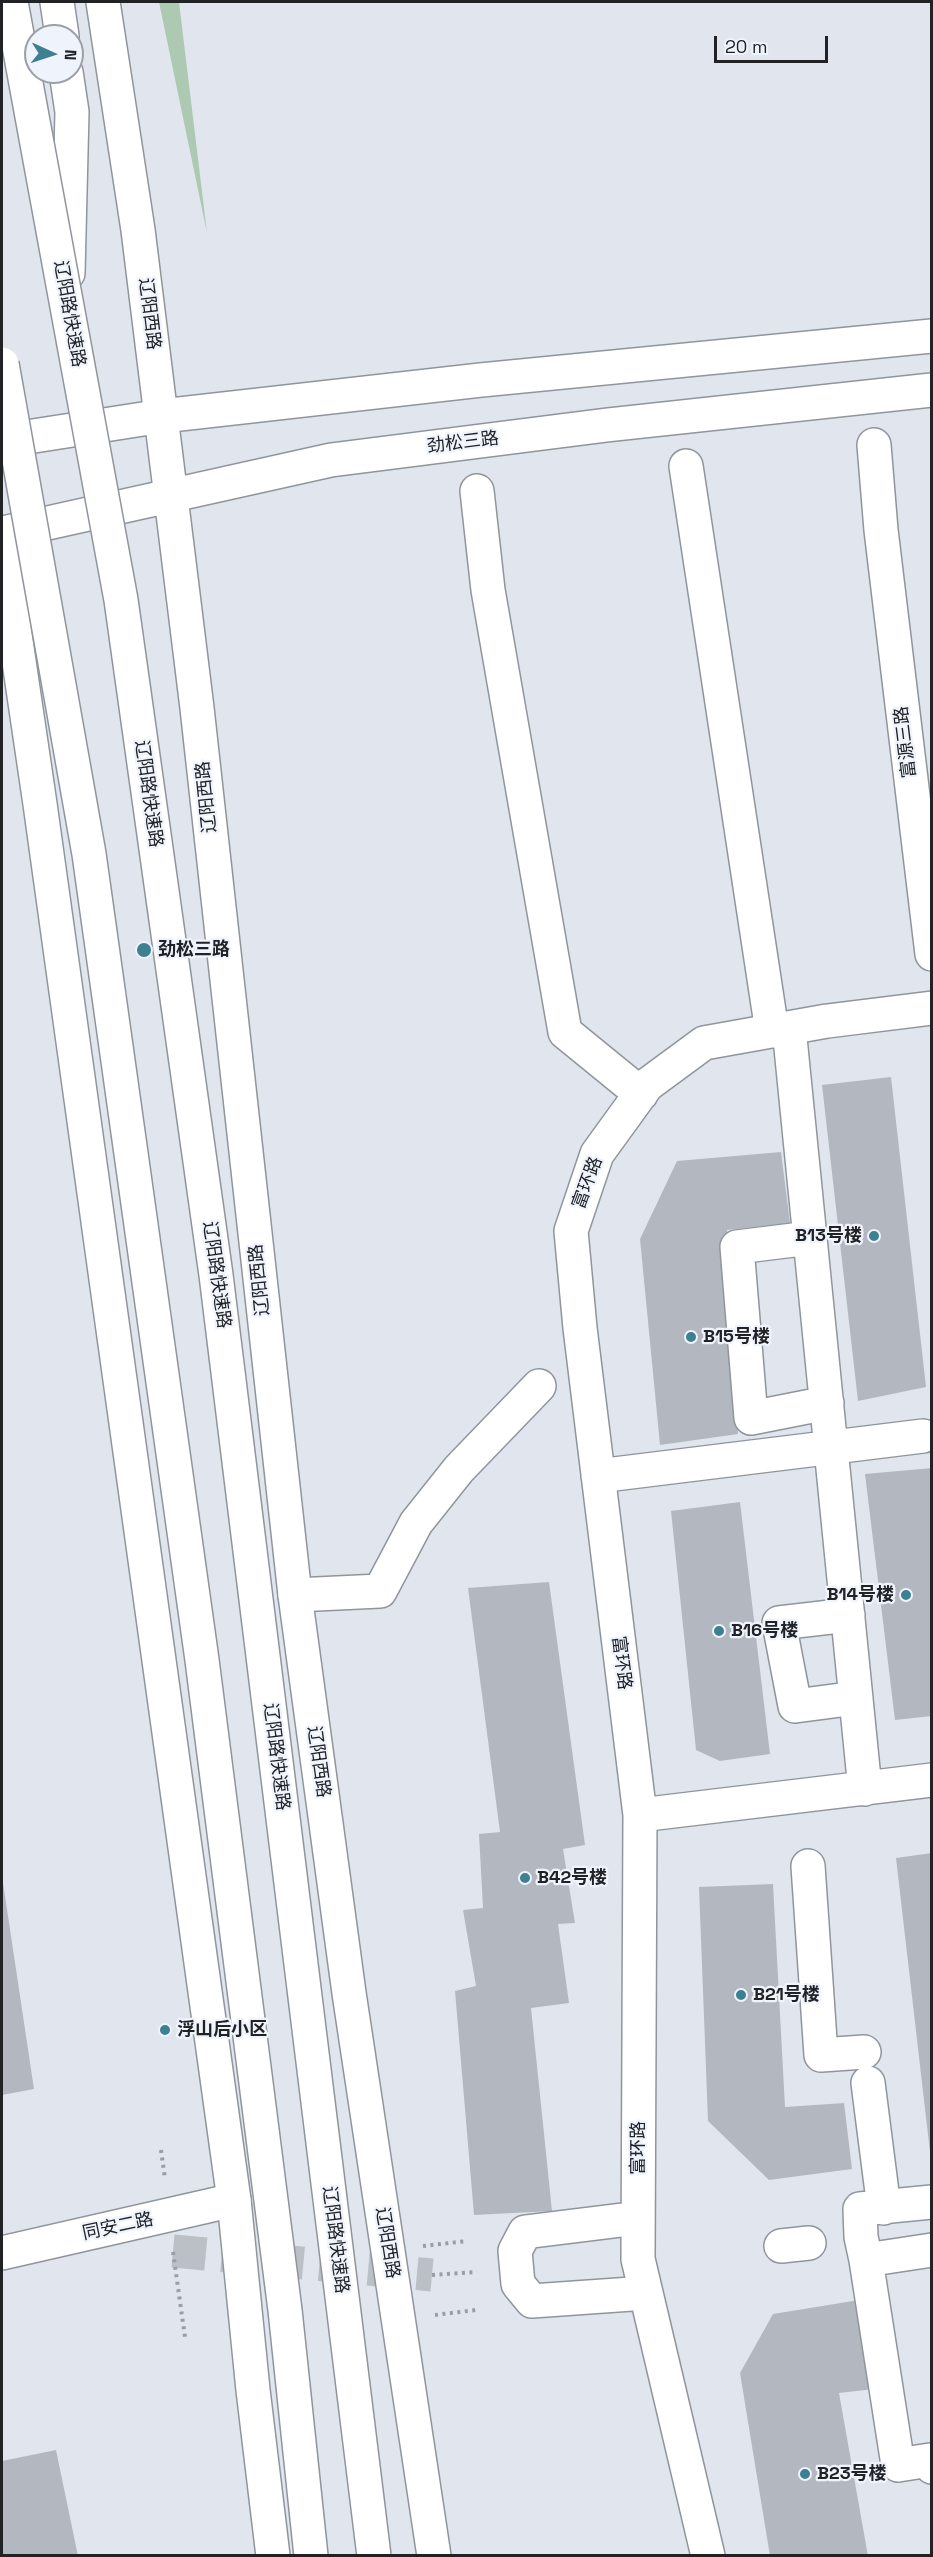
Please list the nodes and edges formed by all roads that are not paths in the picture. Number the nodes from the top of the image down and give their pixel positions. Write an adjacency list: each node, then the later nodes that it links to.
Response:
1 (11, 2): 6 (main road, 辽阳路快速路, bridge)
2 (57, 2): 4 (main road)
3 (103, 2): 10 (main road, 辽阳西路)
4 (60, 24)
5 (68, 84): 6 (main road, bridge)
6 (67, 308): 46 (main road, 辽阳路快速路, bridge)
7 (932, 336): 10 (main road)
8 (2, 364): 45 (main road, bridge)
9 (932, 390): 15 (main road, 劲松三路)
10 (162, 416): 11 (main road); 15 (main road, 辽阳西路)
11 (2, 441)
12 (874, 445): 18 (main road, 富源三路)
13 (686, 466): 20 (main road)
14 (477, 491): 21 (main road)
15 (171, 494): 16 (main road, 劲松三路); 28 (main road, 辽阳西路)
16 (2, 534)
17 (2, 546): 35 (main road)
18 (932, 954)
19 (932, 1008): 20 (main road, 富环路)
20 (780, 1029): 21 (main road, 富环路); 22 (main road)
21 (641, 1094): 27 (main road, 富环路)
22 (810, 1238): 24 (main road); 24 (main road)
23 (539, 1386): 28 (main road)
24 (827, 1403): 26 (main road)
25 (923, 1436): 26 (main road)
26 (832, 1448): 27 (main road); 29 (main road)
27 (598, 1476): 33 (main road, 富环路)
28 (296, 1595): 47 (main road, 辽阳西路)
29 (848, 1615): 30 (main road); 30 (main road)
30 (856, 1698): 32 (main road)
31 (932, 1780): 32 (main road)
32 (865, 1789): 33 (main road)
33 (640, 1815): 38 (main road, 富环路)
34 (808, 1866): 37 (main road)
35 (234, 2200): 40 (main road, 同安二路); 44 (main road)
36 (932, 2202): 37 (main road)
37 (884, 2208): 41 (main road)
38 (638, 2218): 42 (main road, 富环路); 42 (main road)
39 (932, 2250): 41 (main road)
40 (2, 2253)
41 (866, 2260): 43 (main road)
42 (646, 2293): 48 (main road, 富环路)
43 (932, 2467)
44 (273, 2556)
45 (310, 2556)
46 (374, 2556)
47 (434, 2556)
48 (708, 2556)

